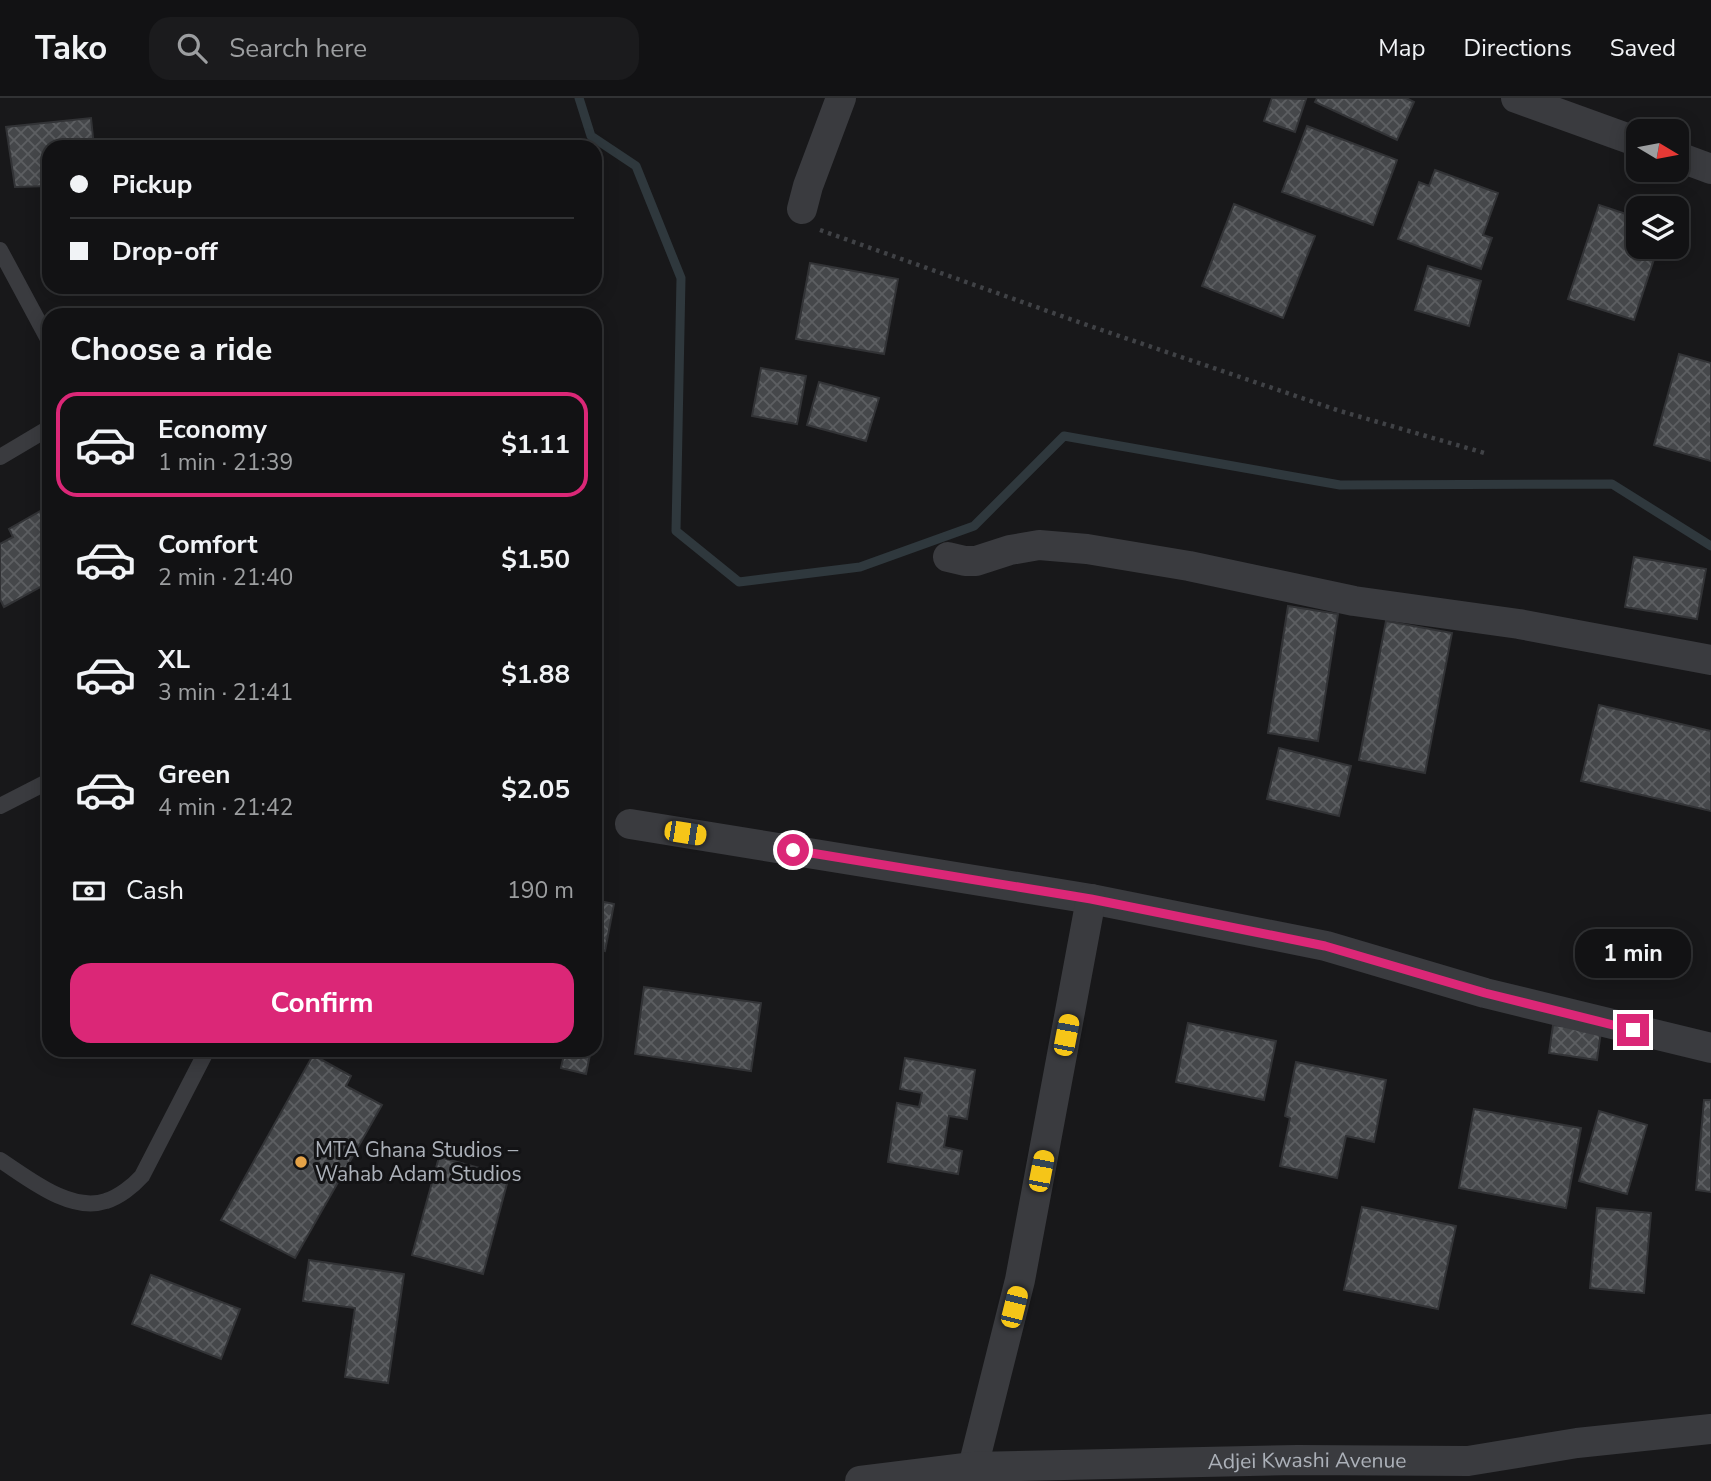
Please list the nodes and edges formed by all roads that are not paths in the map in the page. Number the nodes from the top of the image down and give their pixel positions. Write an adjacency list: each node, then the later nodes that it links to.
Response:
1 (841, 98): 6 (street)
2 (1516, 98): 3 (street)
3 (1626, 138)
4 (1689, 161): 5 (street)
5 (1711, 169)
6 (802, 209)
7 (0, 250): 8 (lane)
8 (42, 328)
9 (42, 432): 10 (lane)
10 (0, 457)
11 (948, 557): 12 (street)
12 (1711, 660)
13 (42, 785): 14 (lane)
14 (0, 806)
15 (631, 824): 16 (street)
16 (1091, 899): 17 (street); 21 (street)
17 (1711, 1048)
18 (203, 1057): 19 (lane)
19 (0, 1160)
20 (1711, 1429): 22 (street, Adjei Kwashi Avenue)
21 (973, 1467): 22 (street, Adjei Kwashi Avenue); 23 (street, Adjei Kwashi Avenue)
22 (1467, 1471)
23 (860, 1481)

